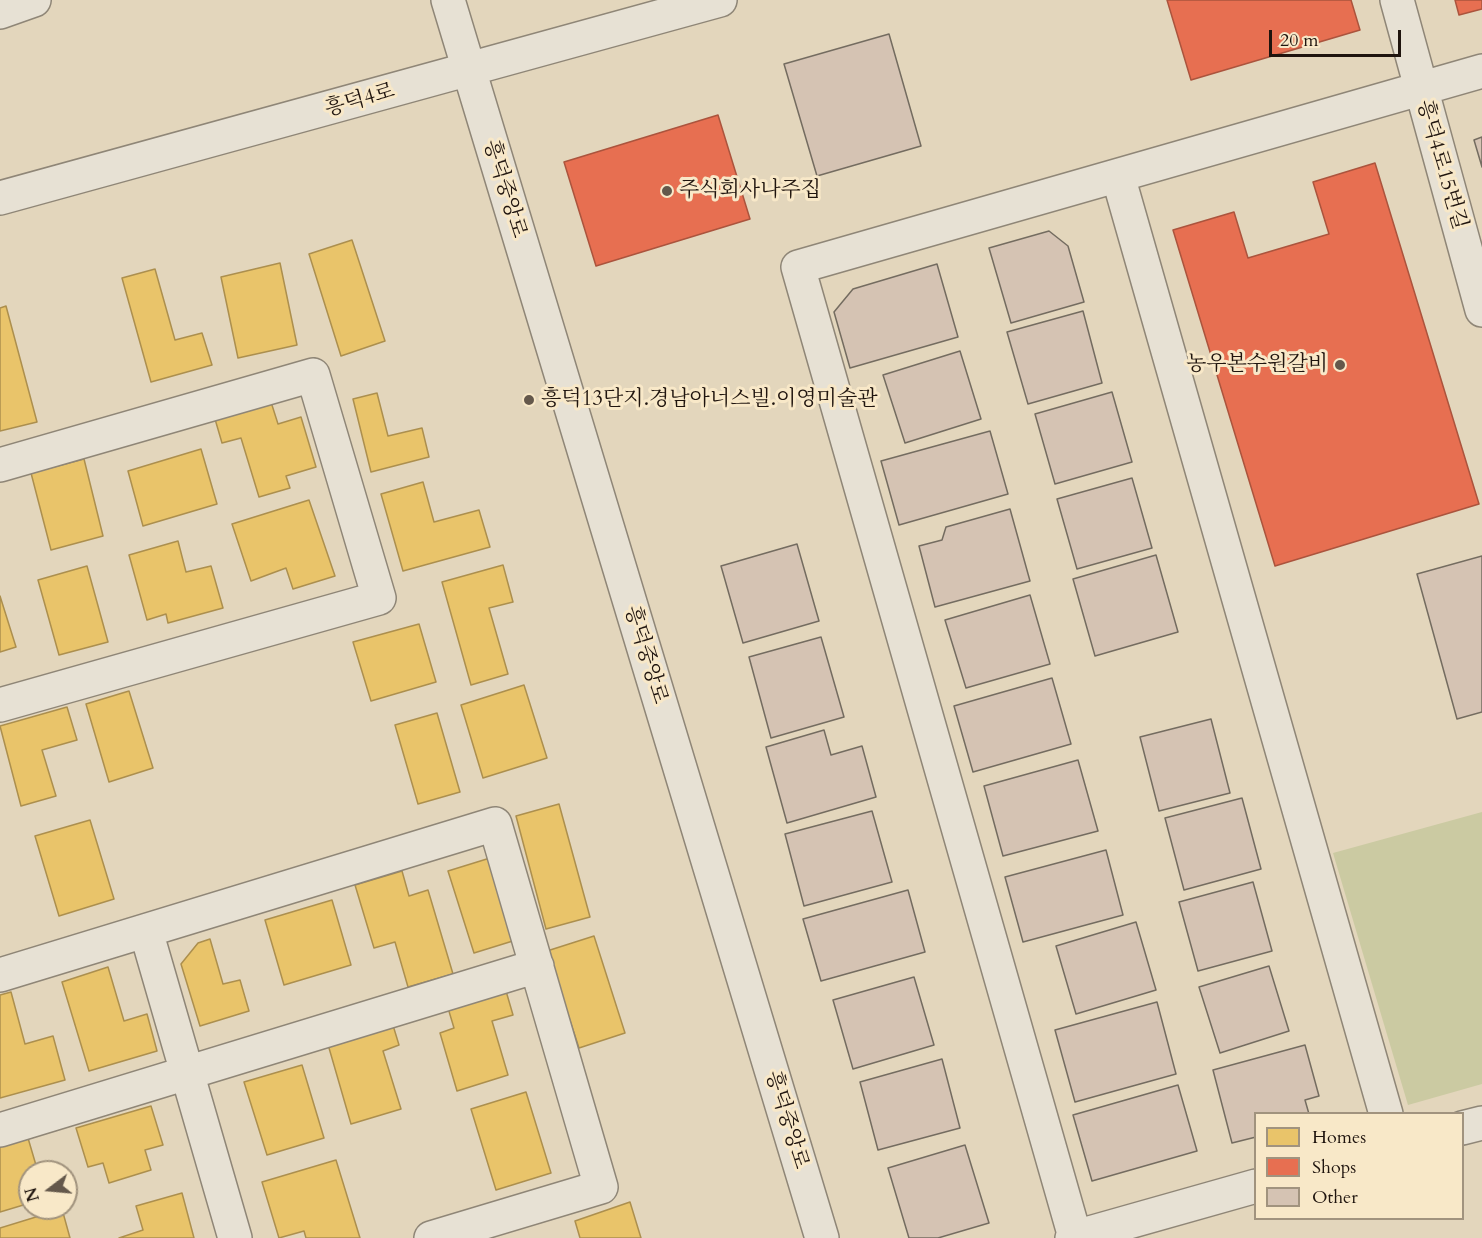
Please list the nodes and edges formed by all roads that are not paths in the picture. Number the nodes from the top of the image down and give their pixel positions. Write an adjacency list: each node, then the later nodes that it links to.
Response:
1 (34, 0): 5 (street)
2 (448, 0): 6 (street, 흥덕중앙로)
3 (720, 0): 6 (street, 흥덕4로)
4 (1397, 0): 8 (street, 흥덕4로15번길)
5 (0, 12)
6 (469, 71): 10 (street, 흥덕4로); 25 (street, 흥덕중앙로)
7 (1482, 71): 8 (street, 흥덕4로15번길)
8 (1420, 89): 9 (street); 11 (street, 흥덕4로15번길)
9 (1118, 176): 18 (street); 26 (street)
10 (0, 198)
11 (1482, 310)
12 (0, 465): 13 (street)
13 (0, 705)
14 (146, 931): 15 (street); 16 (street); 17 (street)
15 (537, 966): 17 (street); 24 (street)
16 (0, 975)
17 (188, 1072): 21 (street); 23 (street)
18 (1386, 1112)
19 (1482, 1123): 20 (street)
20 (1464, 1128)
21 (0, 1130)
22 (1254, 1187): 26 (street)
23 (236, 1238)
24 (431, 1238)
25 (822, 1238)
26 (1073, 1238)

